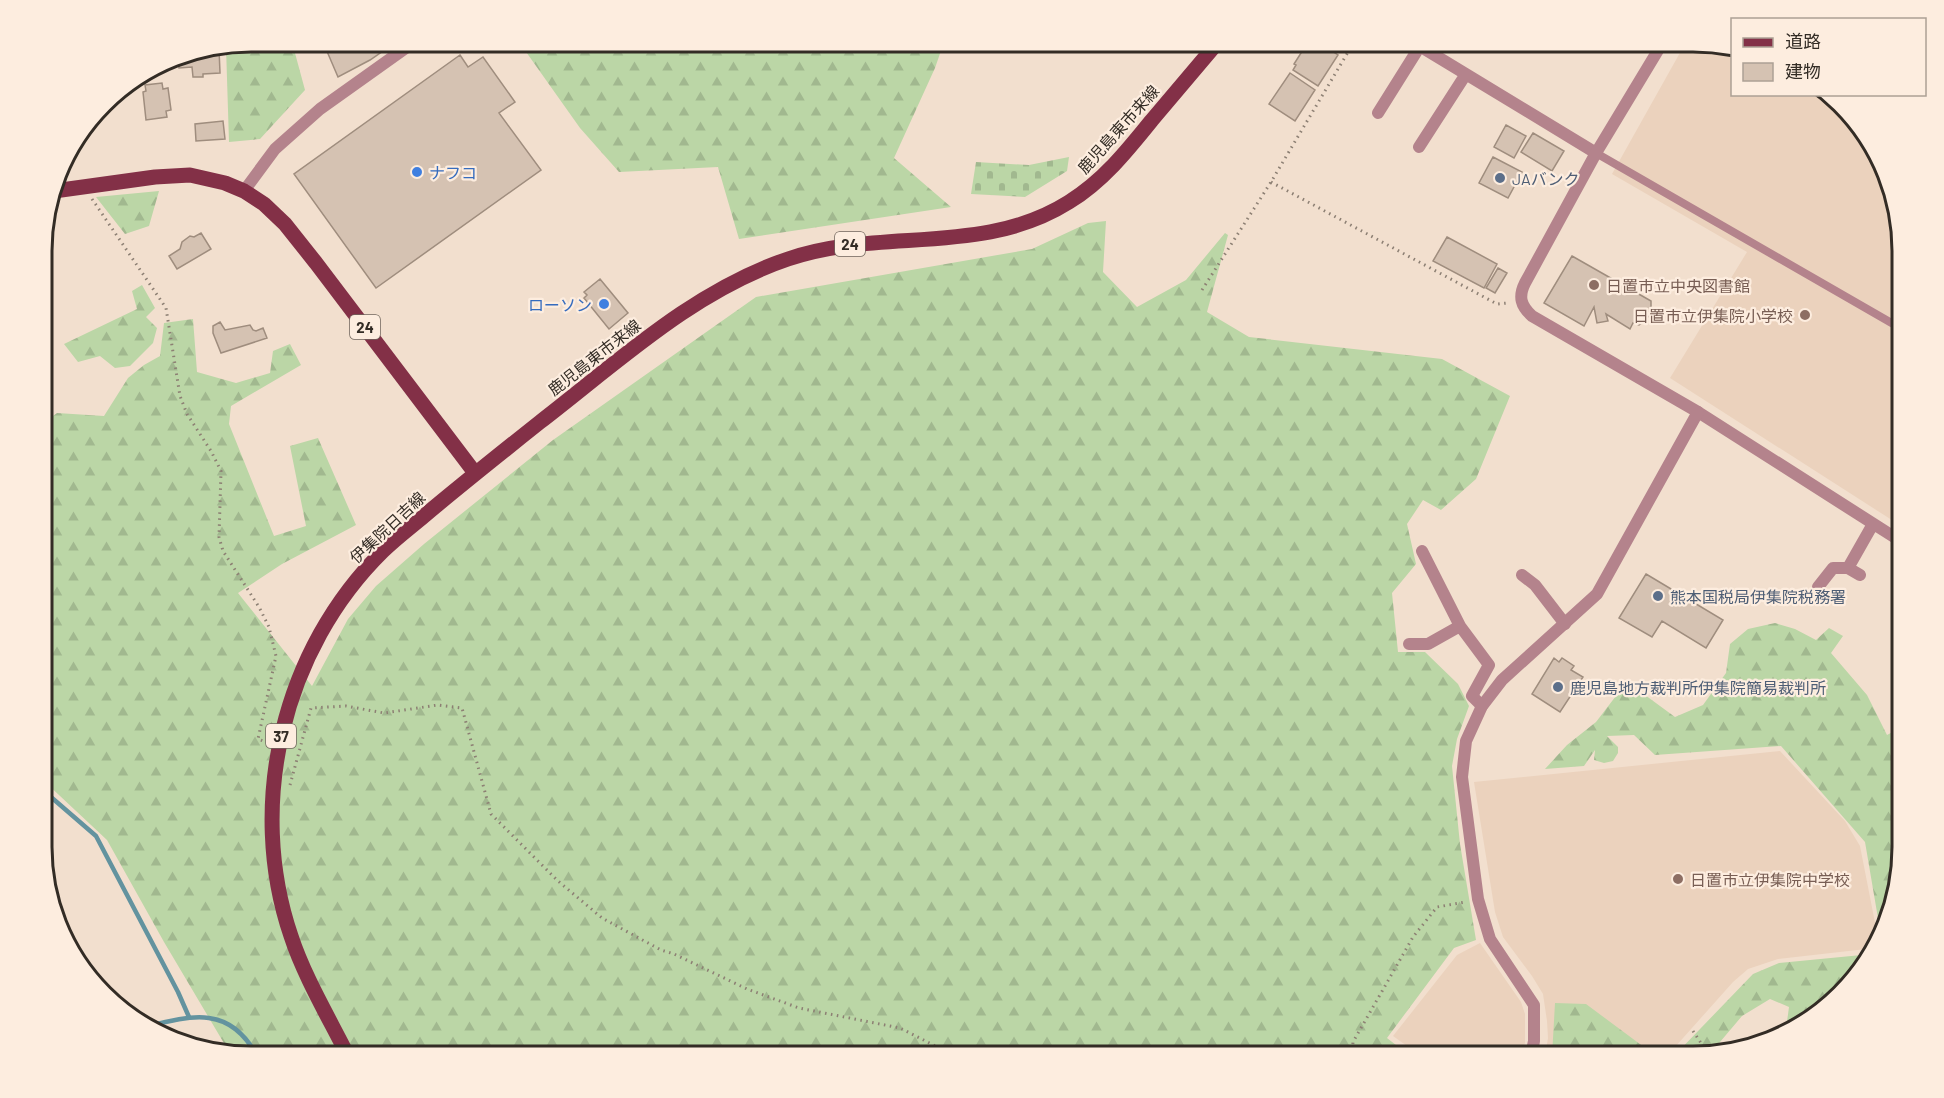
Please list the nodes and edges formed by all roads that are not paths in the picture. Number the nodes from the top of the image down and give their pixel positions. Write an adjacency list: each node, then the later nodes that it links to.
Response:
1 (400, 52): 11 (street)
2 (1210, 52): 14 (main road, 鹿児島東市来線 / 24)
3 (1412, 52): 7 (street)
4 (1429, 52): 6 (street)
5 (1657, 52): 9 (street)
6 (1466, 74): 8 (street); 9 (street)
7 (1378, 113)
8 (1419, 147)
9 (1596, 153): 12 (lane); 13 (street)
10 (62, 190): 11 (main road, 24)
11 (244, 191): 14 (main road, 24)
12 (1891, 323)
13 (1698, 412): 15 (street); 22 (street)
14 (475, 473): 27 (main road, 伊集院日吉線 / 37)
15 (1873, 524): 16 (street); 18 (street)
16 (1891, 535)
17 (1422, 551): 23 (street)
18 (1848, 568): 20 (street); 21 (street)
19 (1522, 575): 22 (street)
20 (1860, 575)
21 (1818, 587)
22 (1564, 624): 25 (street)
23 (1460, 626): 24 (street); 25 (street)
24 (1409, 644)
25 (1482, 706): 26 (street)
26 (1533, 1045)
27 (343, 1046)

